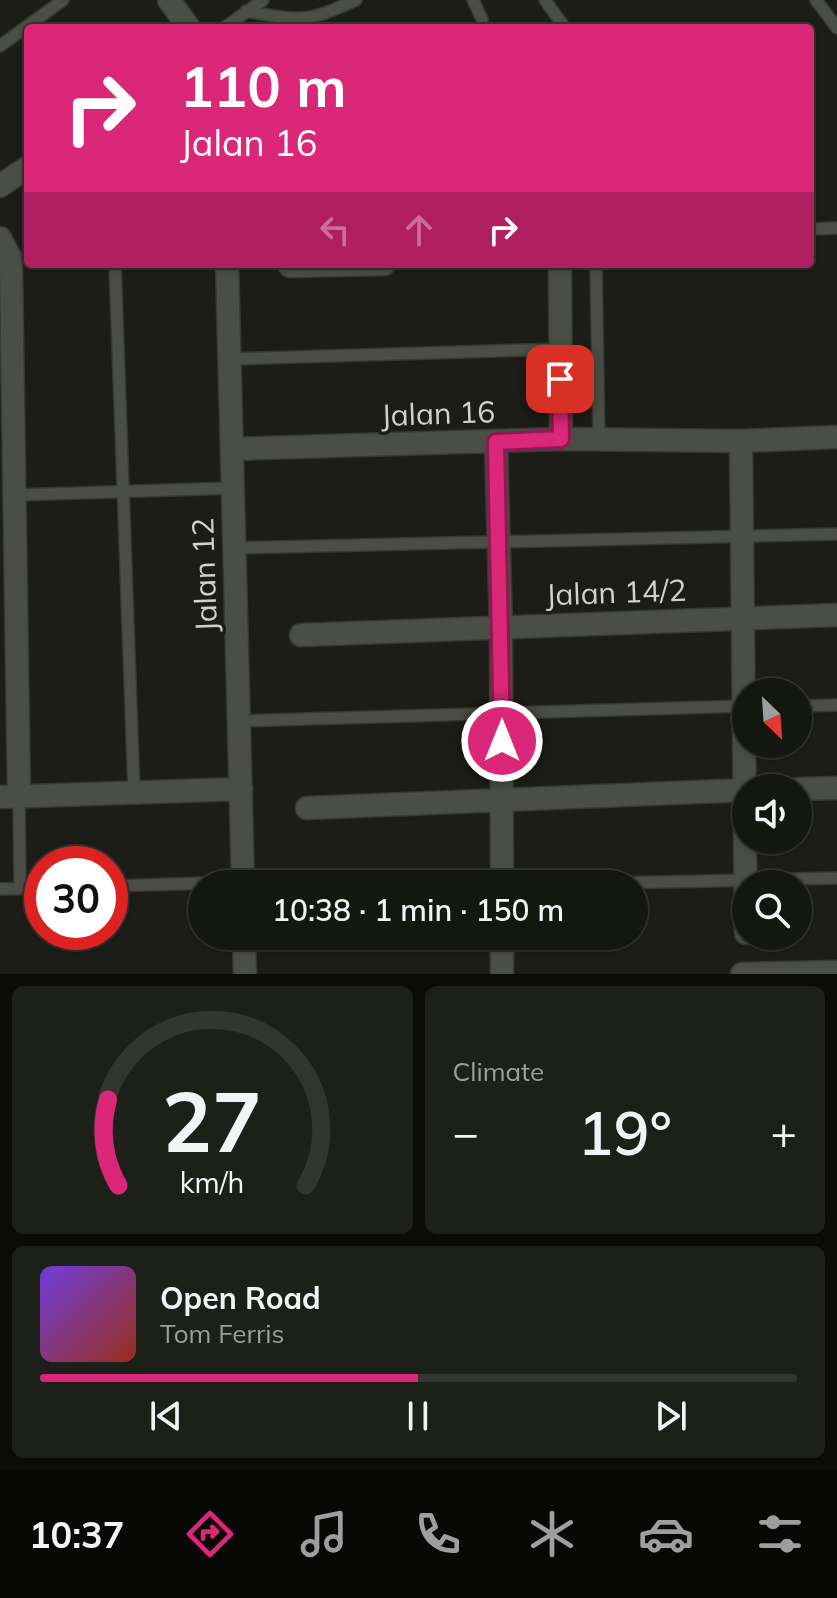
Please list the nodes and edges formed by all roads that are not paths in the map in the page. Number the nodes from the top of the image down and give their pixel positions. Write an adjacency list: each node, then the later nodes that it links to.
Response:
1 (63, 0): 10 (lane)
2 (169, 0): 11 (street)
3 (263, 0): 8 (lane)
4 (356, 0): 8 (lane)
5 (473, 0): 9 (lane)
6 (545, 0): 13 (lane)
7 (816, 0): 15 (lane)
8 (246, 11): 12 (lane)
9 (482, 19)
10 (30, 24)
11 (186, 24)
12 (229, 24)
13 (562, 24)
14 (24, 28): 16 (lane)
15 (837, 28)
16 (0, 46)
17 (24, 170): 18 (street)
18 (0, 186)
19 (837, 228): 20 (lane)
20 (814, 229)
21 (0, 238): 27 (street)
22 (115, 268): 38 (lane)
23 (227, 268): 28 (street, Jalan 12)
24 (560, 268): 26 (street)
25 (596, 268): 32 (lane)
26 (559, 349): 28 (lane); 31 (street)
27 (6, 353): 29 (street)
28 (229, 359): 35 (street, Jalan 12)
29 (7, 400): 36 (street)
30 (837, 437): 33 (street, Jalan 16)
31 (561, 439): 32 (street, Jalan 16); 34 (street, Jalan 16)
32 (599, 440): 33 (street, Jalan 16)
33 (741, 441): 41 (street)
34 (496, 442): 35 (street, Jalan 16); 42 (street)
35 (232, 449): 37 (street, Jalan 12)
36 (7, 452): 39 (street)
37 (232, 488): 38 (lane); 43 (street, Jalan 12)
38 (125, 491): 39 (lane); 58 (lane)
39 (8, 495): 59 (street)
40 (837, 534): 41 (lane)
41 (742, 536): 42 (lane); 45 (street)
42 (499, 543): 43 (lane); 46 (street)
43 (234, 548): 53 (street, Jalan 12)
44 (837, 615): 45 (street, Jalan 14/2)
45 (743, 619): 46 (street, Jalan 14/2); 48 (street)
46 (501, 628): 47 (street, Jalan 14/2); 52 (street)
47 (301, 635)
48 (744, 678)
49 (837, 705): 51 (lane)
50 (732, 706): 52 (lane)
51 (812, 706)
52 (502, 712): 53 (lane); 60 (street)
53 (239, 721): 55 (street, Jalan 12)
54 (837, 788): 56 (street)
55 (241, 789): 58 (street); 62 (street, Jalan 12)
56 (812, 789)
57 (732, 791): 60 (street)
58 (134, 792): 59 (street)
59 (9, 796): 70 (lane)
60 (503, 800): 61 (street); 63 (street)
61 (307, 808)
62 (243, 870)
63 (502, 870)
64 (837, 878): 65 (lane)
65 (812, 879)
66 (732, 880): 67 (lane)
67 (648, 882)
68 (188, 884): 69 (lane)
69 (128, 886)
70 (20, 888): 71 (lane); 72 (lane)
71 (24, 888)
72 (0, 889)
73 (244, 950): 77 (street)
74 (502, 950): 78 (street)
75 (745, 950): 79 (street)
76 (837, 972): 79 (street)
77 (245, 974)
78 (502, 974)
79 (744, 974)

